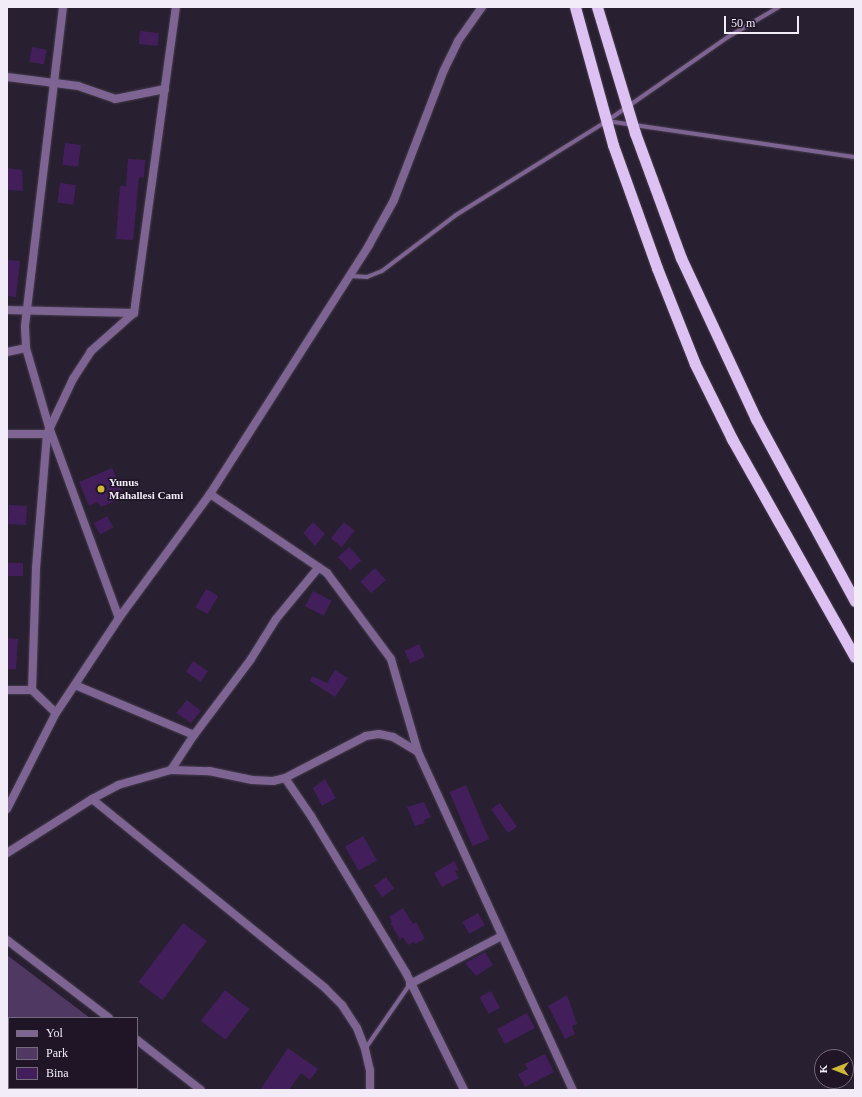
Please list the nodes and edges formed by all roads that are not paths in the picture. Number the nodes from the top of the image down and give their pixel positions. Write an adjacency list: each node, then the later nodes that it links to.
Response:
1 (63, 7): 8 (street)
2 (176, 7): 9 (street)
3 (482, 7): 14 (street)
4 (575, 7): 11 (highway)
5 (597, 7): 10 (highway)
6 (779, 7): 10 (lane)
7 (7, 77): 8 (street)
8 (54, 82): 9 (street); 16 (street)
9 (165, 89): 17 (street)
10 (626, 106): 11 (lane); 12 (highway)
11 (607, 121): 12 (lane); 14 (lane); 26 (highway)
12 (632, 125): 13 (lane); 24 (highway)
13 (855, 157)
14 (350, 276): 22 (street)
15 (7, 310): 16 (street)
16 (28, 310): 17 (street); 18 (street)
17 (134, 312): 20 (street)
18 (26, 348): 19 (street); 20 (street)
19 (7, 352)
20 (48, 430): 21 (street); 25 (street); 29 (street)
21 (7, 434)
22 (210, 494): 23 (street); 25 (street)
23 (319, 567): 31 (street); 32 (street)
24 (855, 601)
25 (119, 618): 27 (street)
26 (855, 657)
27 (75, 685): 30 (street); 31 (street)
28 (7, 690): 29 (street)
29 (32, 690): 30 (street)
30 (56, 713): 36 (street)
31 (194, 735): 33 (street)
32 (418, 752): 34 (street); 38 (street)
33 (171, 770): 34 (street); 35 (street)
34 (285, 778): 40 (street)
35 (92, 799): 37 (street); 43 (street)
36 (7, 809)
37 (7, 853)
38 (502, 936): 40 (street); 47 (street)
39 (7, 940): 41 (street)
40 (410, 984): 43 (lane); 46 (street)
41 (108, 1017)
42 (138, 1041): 44 (street)
43 (365, 1049): 45 (street)
44 (200, 1090)
45 (370, 1090)
46 (464, 1090)
47 (572, 1090)

